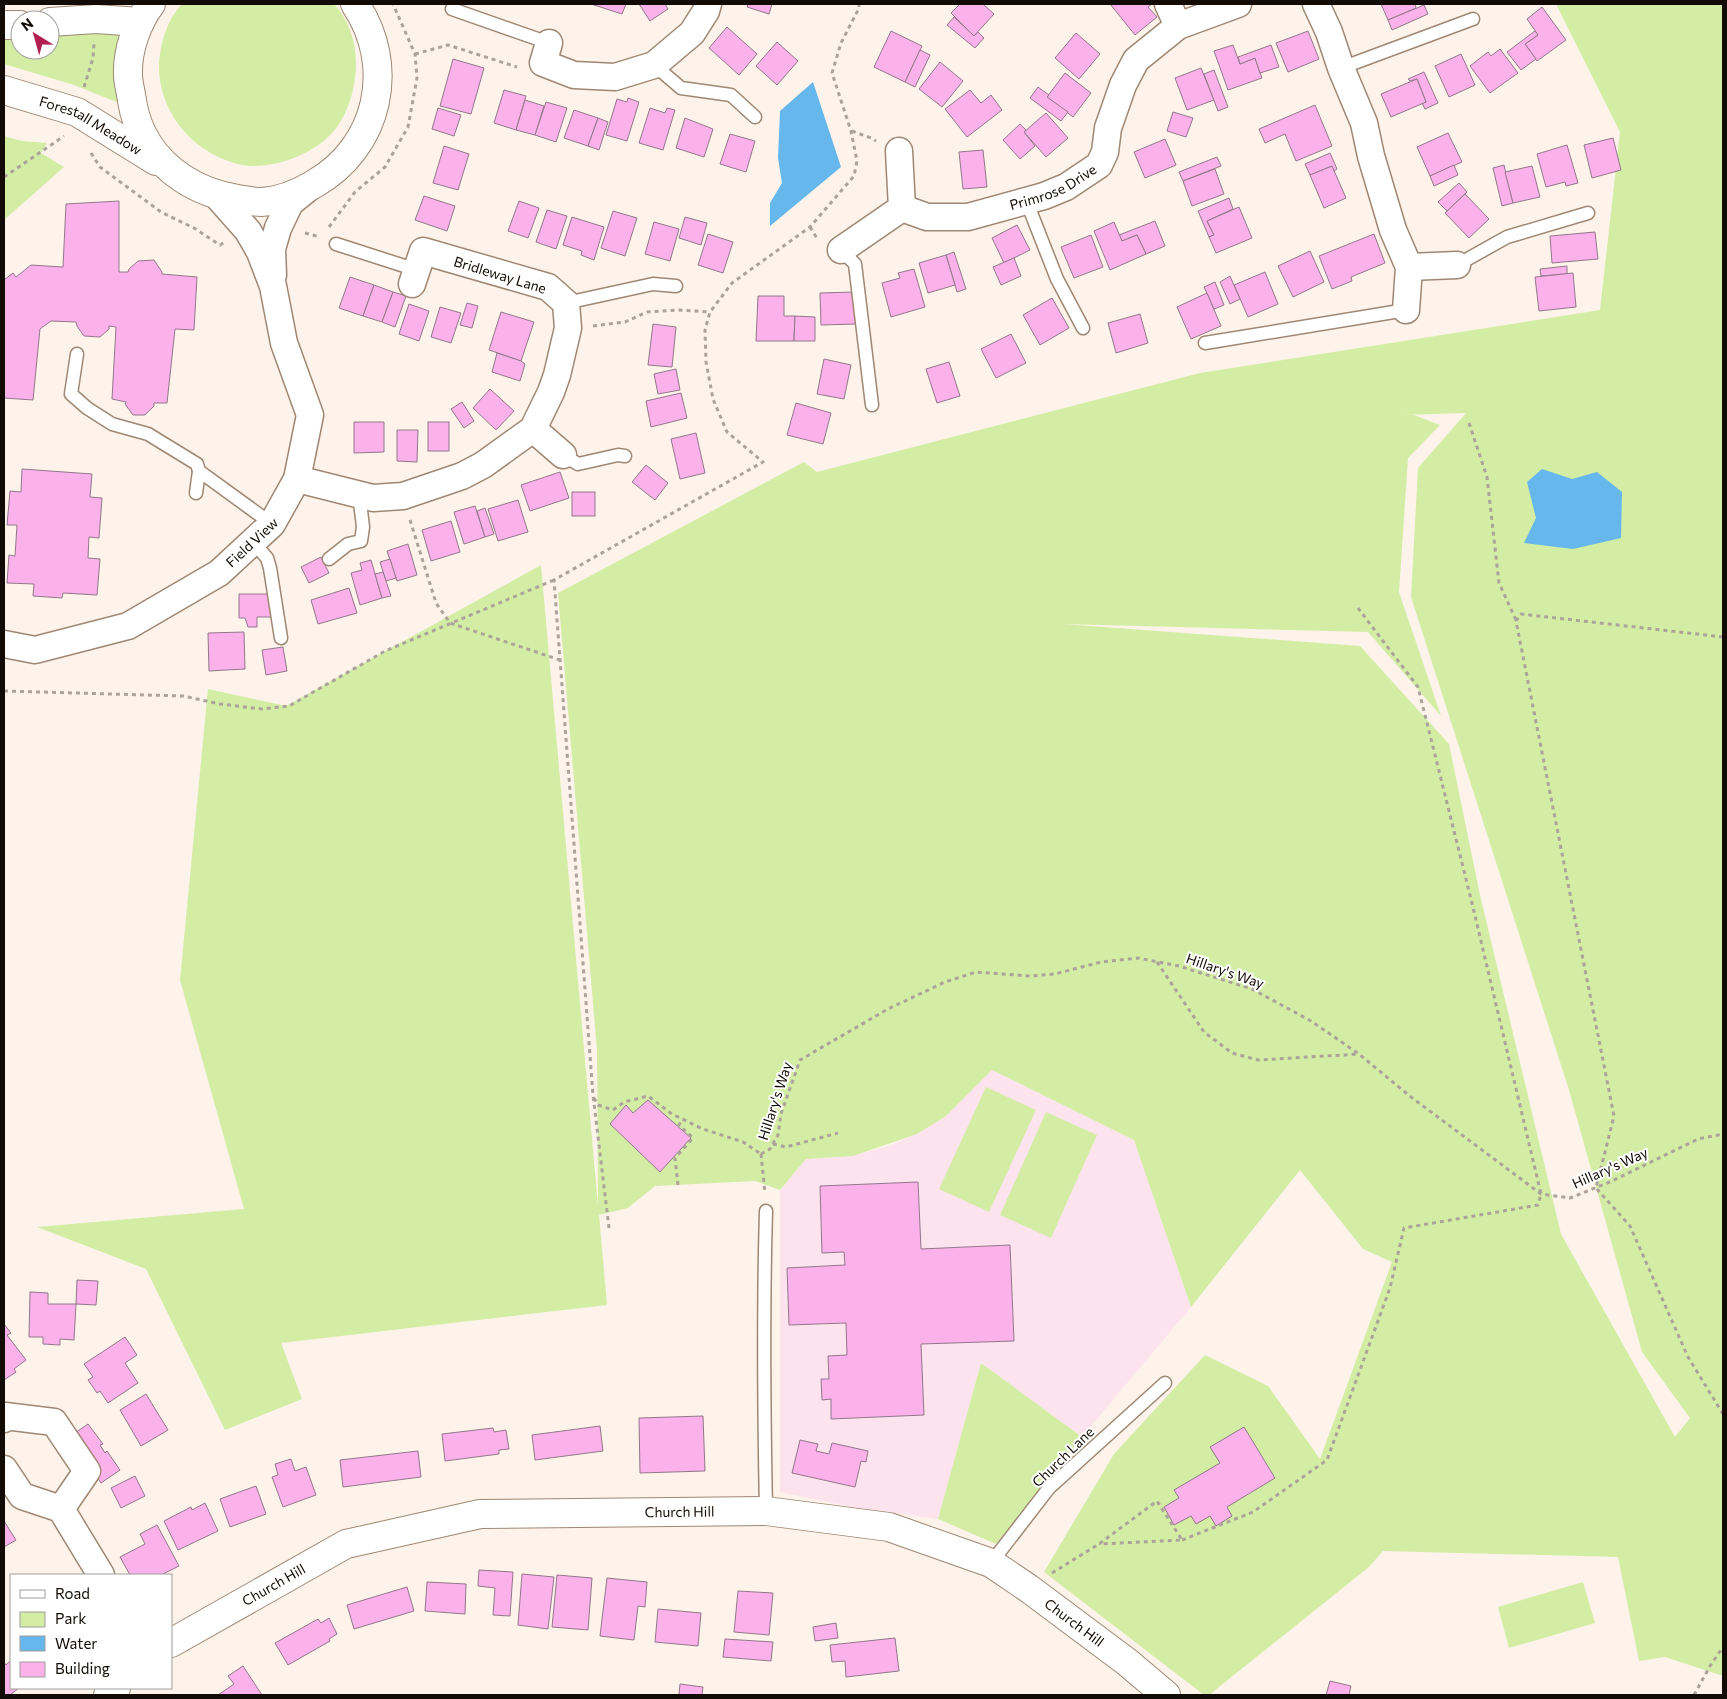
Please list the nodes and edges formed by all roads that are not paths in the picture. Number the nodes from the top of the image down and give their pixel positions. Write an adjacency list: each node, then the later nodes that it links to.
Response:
1 (708, 4): 11 (street)
2 (1238, 4): 7 (street, Primrose Drive)
3 (1316, 4): 12 (street)
4 (361, 7): 17 (street)
5 (452, 9): 10 (lane)
6 (146, 13): 9 (street); 16 (street)
7 (1173, 15): 19 (street, Primrose Drive)
8 (1473, 19): 12 (lane)
9 (60, 21)
10 (546, 53): 11 (street)
11 (654, 65): 14 (lane)
12 (1341, 68): 25 (street)
13 (4, 90): 16 (street, Forestall Meadow)
14 (755, 117)
15 (899, 151): 20 (street)
16 (172, 171): 18 (street)
17 (311, 186): 18 (street); 27 (street, Field View)
18 (217, 196): 27 (street, Field View)
19 (1026, 200): 20 (street, Primrose Drive); 31 (lane)
20 (902, 208): 23 (street)
21 (1588, 213): 24 (lane)
22 (336, 244): 26 (lane)
23 (841, 250): 34 (lane)
24 (1458, 264): 25 (street)
25 (1409, 267): 30 (street)
26 (414, 277): 29 (street, Bridleway Lane)
27 (273, 286): 39 (street, Field View)
28 (676, 286): 29 (lane)
29 (566, 303): 35 (street)
30 (1406, 310): 32 (lane)
31 (1083, 328)
32 (1205, 343)
33 (77, 354): 38 (lane)
34 (872, 405)
35 (533, 430): 36 (street); 41 (street)
36 (563, 455): 37 (lane)
37 (625, 456)
38 (200, 471): 40 (lane); 42 (lane)
39 (297, 479): 41 (street); 42 (street, Field View)
40 (196, 492)
41 (359, 494): 44 (lane)
42 (272, 524): 43 (street, Field View)
43 (253, 542): 45 (lane); 46 (street, Field View)
44 (329, 559)
45 (281, 638)
46 (4, 644)
47 (766, 1211): 52 (lane)
48 (1165, 1383): 53 (lane, Church Lane)
49 (4, 1417): 51 (street)
50 (4, 1469): 51 (street)
51 (61, 1510): 54 (street)
52 (766, 1511): 53 (street, Church Hill); 55 (street, Church Hill)
53 (991, 1563): 56 (street, Church Hill)
54 (100, 1574)
55 (172, 1642)
56 (1166, 1695)

